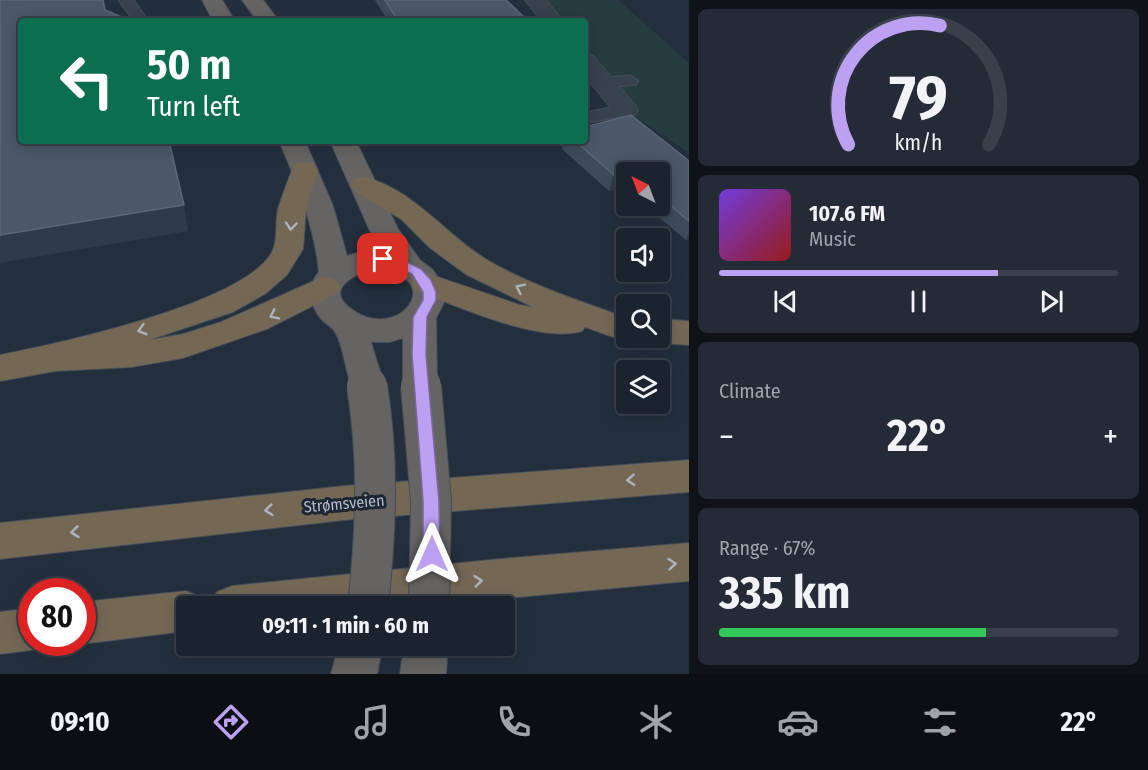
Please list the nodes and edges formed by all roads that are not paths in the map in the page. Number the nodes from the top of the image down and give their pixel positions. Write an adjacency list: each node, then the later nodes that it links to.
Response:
1 (126, 0): 5 (lane)
2 (212, 0): 6 (highway)
3 (252, 0): 7 (highway)
4 (535, 0): 8 (street)
5 (139, 18)
6 (222, 18)
7 (266, 18)
8 (550, 18)
9 (588, 65): 11 (street)
10 (630, 81): 11 (lane)
11 (603, 83): 12 (street)
12 (626, 111): 13 (lane)
13 (588, 117)
14 (293, 144): 16 (highway)
15 (344, 144): 17 (highway)
16 (305, 170): 19 (highway); 26 (highway, one-way to 26)
17 (364, 185): 18 (highway); 21 (highway, one-way to 17)
18 (417, 275): 19 (highway); 20 (highway); 23 (highway)
19 (329, 280): 22 (highway); 26 (highway, one-way to 26)
20 (420, 317): 22 (highway); 33 (highway, bridge)
21 (616, 325)
22 (350, 326): 32 (highway, bridge)
23 (616, 326)
24 (670, 332): 25 (highway)
25 (689, 333)
26 (46, 360): 27 (highway)
27 (0, 368)
28 (689, 476): 29 (highway, Strømsveien, one-way to 29)
29 (0, 541)
30 (689, 562): 31 (highway, one-way to 30)
31 (328, 596)
32 (369, 596)
33 (429, 596)
34 (176, 612): 35 (highway)
35 (96, 622)
36 (18, 631): 37 (highway)
37 (0, 633)
38 (358, 656): 40 (highway)
39 (425, 656): 41 (highway)
40 (354, 674)
41 (423, 674)

